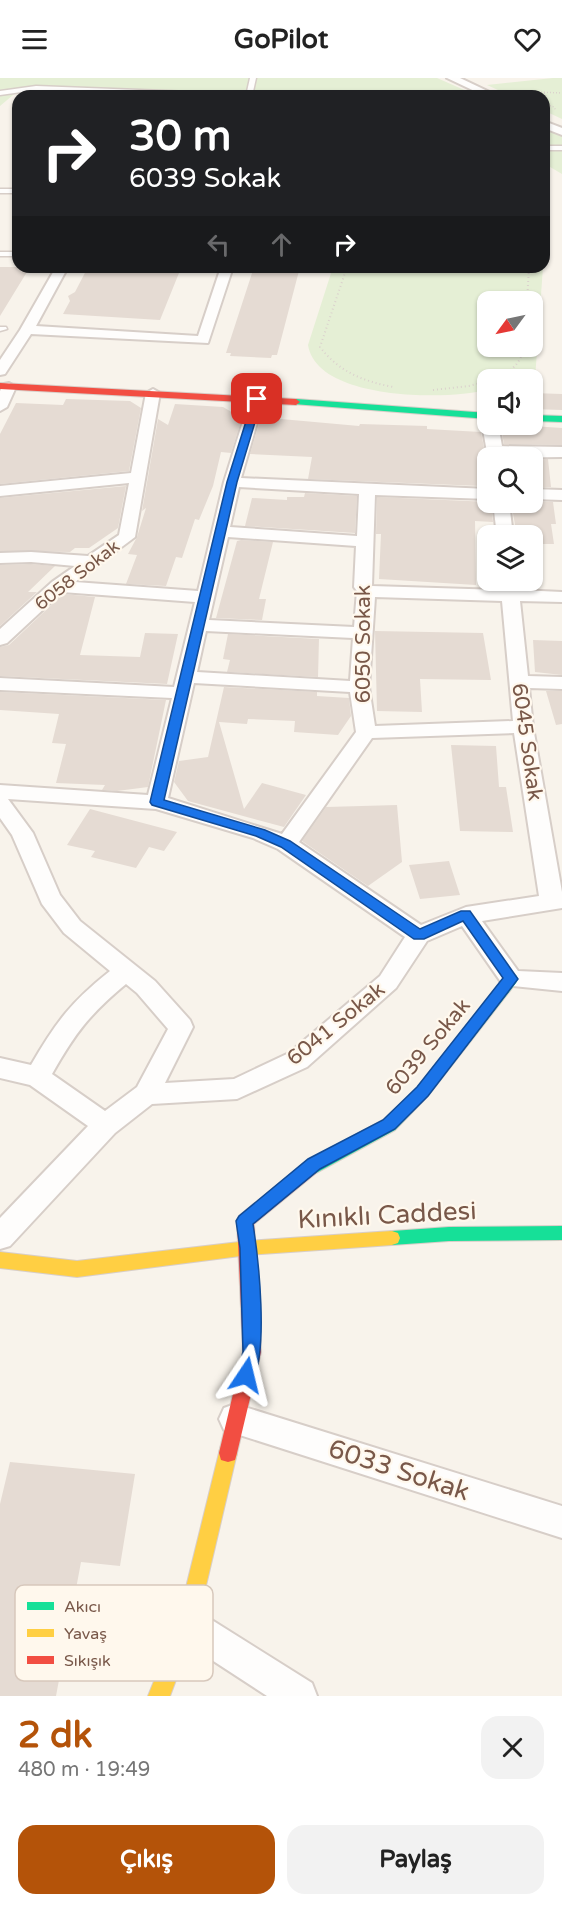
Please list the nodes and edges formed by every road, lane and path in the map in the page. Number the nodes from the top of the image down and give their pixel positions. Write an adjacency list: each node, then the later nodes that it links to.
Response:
1 (438, 78): 5 (street)
2 (452, 78): 6 (street)
3 (22, 90): 4 (lane)
4 (88, 90)
5 (465, 90)
6 (479, 90)
7 (59, 273): 12 (street)
8 (225, 273): 12 (street)
9 (345, 273): 18 (path)
10 (529, 273): 11 (path)
11 (528, 291)
12 (27, 330): 15 (street)
13 (524, 357): 14 (path)
14 (510, 369)
15 (0, 371)
16 (477, 384): 19 (path)
17 (4, 386): 20 (street); 22 (street)
18 (395, 387)
19 (434, 390)
20 (153, 393): 21 (street); 28 (street, 6058 Sokak)
21 (257, 399): 23 (street); 29 (street)
22 (0, 407)
23 (477, 415)
24 (543, 418): 25 (street)
25 (562, 419)
26 (562, 452): 27 (street)
27 (543, 453)
28 (139, 477): 31 (street); 38 (street, 6058 Sokak)
29 (232, 482): 30 (street); 35 (street)
30 (368, 490): 32 (street); 36 (street, 6050 Sokak)
31 (0, 491)
32 (477, 494)
33 (543, 494): 34 (street)
34 (562, 495)
35 (220, 531): 36 (street); 44 (street)
36 (365, 542): 41 (street, 6050 Sokak)
37 (0, 558): 38 (street)
38 (93, 562): 39 (street, 6058 Sokak)
39 (58, 586): 44 (street); 48 (street, 6058 Sokak)
40 (477, 589): 41 (street)
41 (366, 591): 47 (street, 6050 Sokak)
42 (510, 591): 49 (street, 6045 Sokak)
43 (527, 591): 45 (street)
44 (204, 597): 46 (street)
45 (562, 597)
46 (198, 625): 47 (street); 52 (street)
47 (362, 633): 53 (street, 6050 Sokak)
48 (0, 639)
49 (518, 682): 50 (street); 54 (street, 6045 Sokak)
50 (562, 683)
51 (0, 684): 52 (street)
52 (184, 685): 53 (street); 57 (street)
53 (359, 687): 55 (street, 6050 Sokak)
54 (523, 727): 55 (street); 60 (street, 6045 Sokak)
55 (366, 732): 59 (street, 6050 Sokak)
56 (0, 792): 57 (street)
57 (157, 802): 59 (street)
58 (0, 803): 63 (street)
59 (286, 844): 62 (street)
60 (556, 902): 61 (street)
61 (465, 915): 62 (street); 64 (street)
62 (419, 935): 68 (street, 6041 Sokak)
63 (126, 971): 67 (street); 68 (street)
64 (511, 979): 65 (street); 72 (street, 6039 Sokak)
65 (562, 982)
66 (0, 1068): 67 (street)
67 (37, 1077): 69 (street)
68 (146, 1094): 69 (street)
69 (106, 1125): 71 (street)
70 (562, 1233): 72 (street, Kınıklı Caddesi)
71 (0, 1237)
72 (248, 1248): 73 (street, Kınıklı Caddesi); 74 (street)
73 (0, 1260)
74 (236, 1419): 75 (street, 6033 Sokak); 76 (street)
75 (562, 1522)
76 (196, 1585)
77 (213, 1641): 80 (street)
78 (165, 1681): 79 (street)
79 (159, 1696)
80 (299, 1696)

